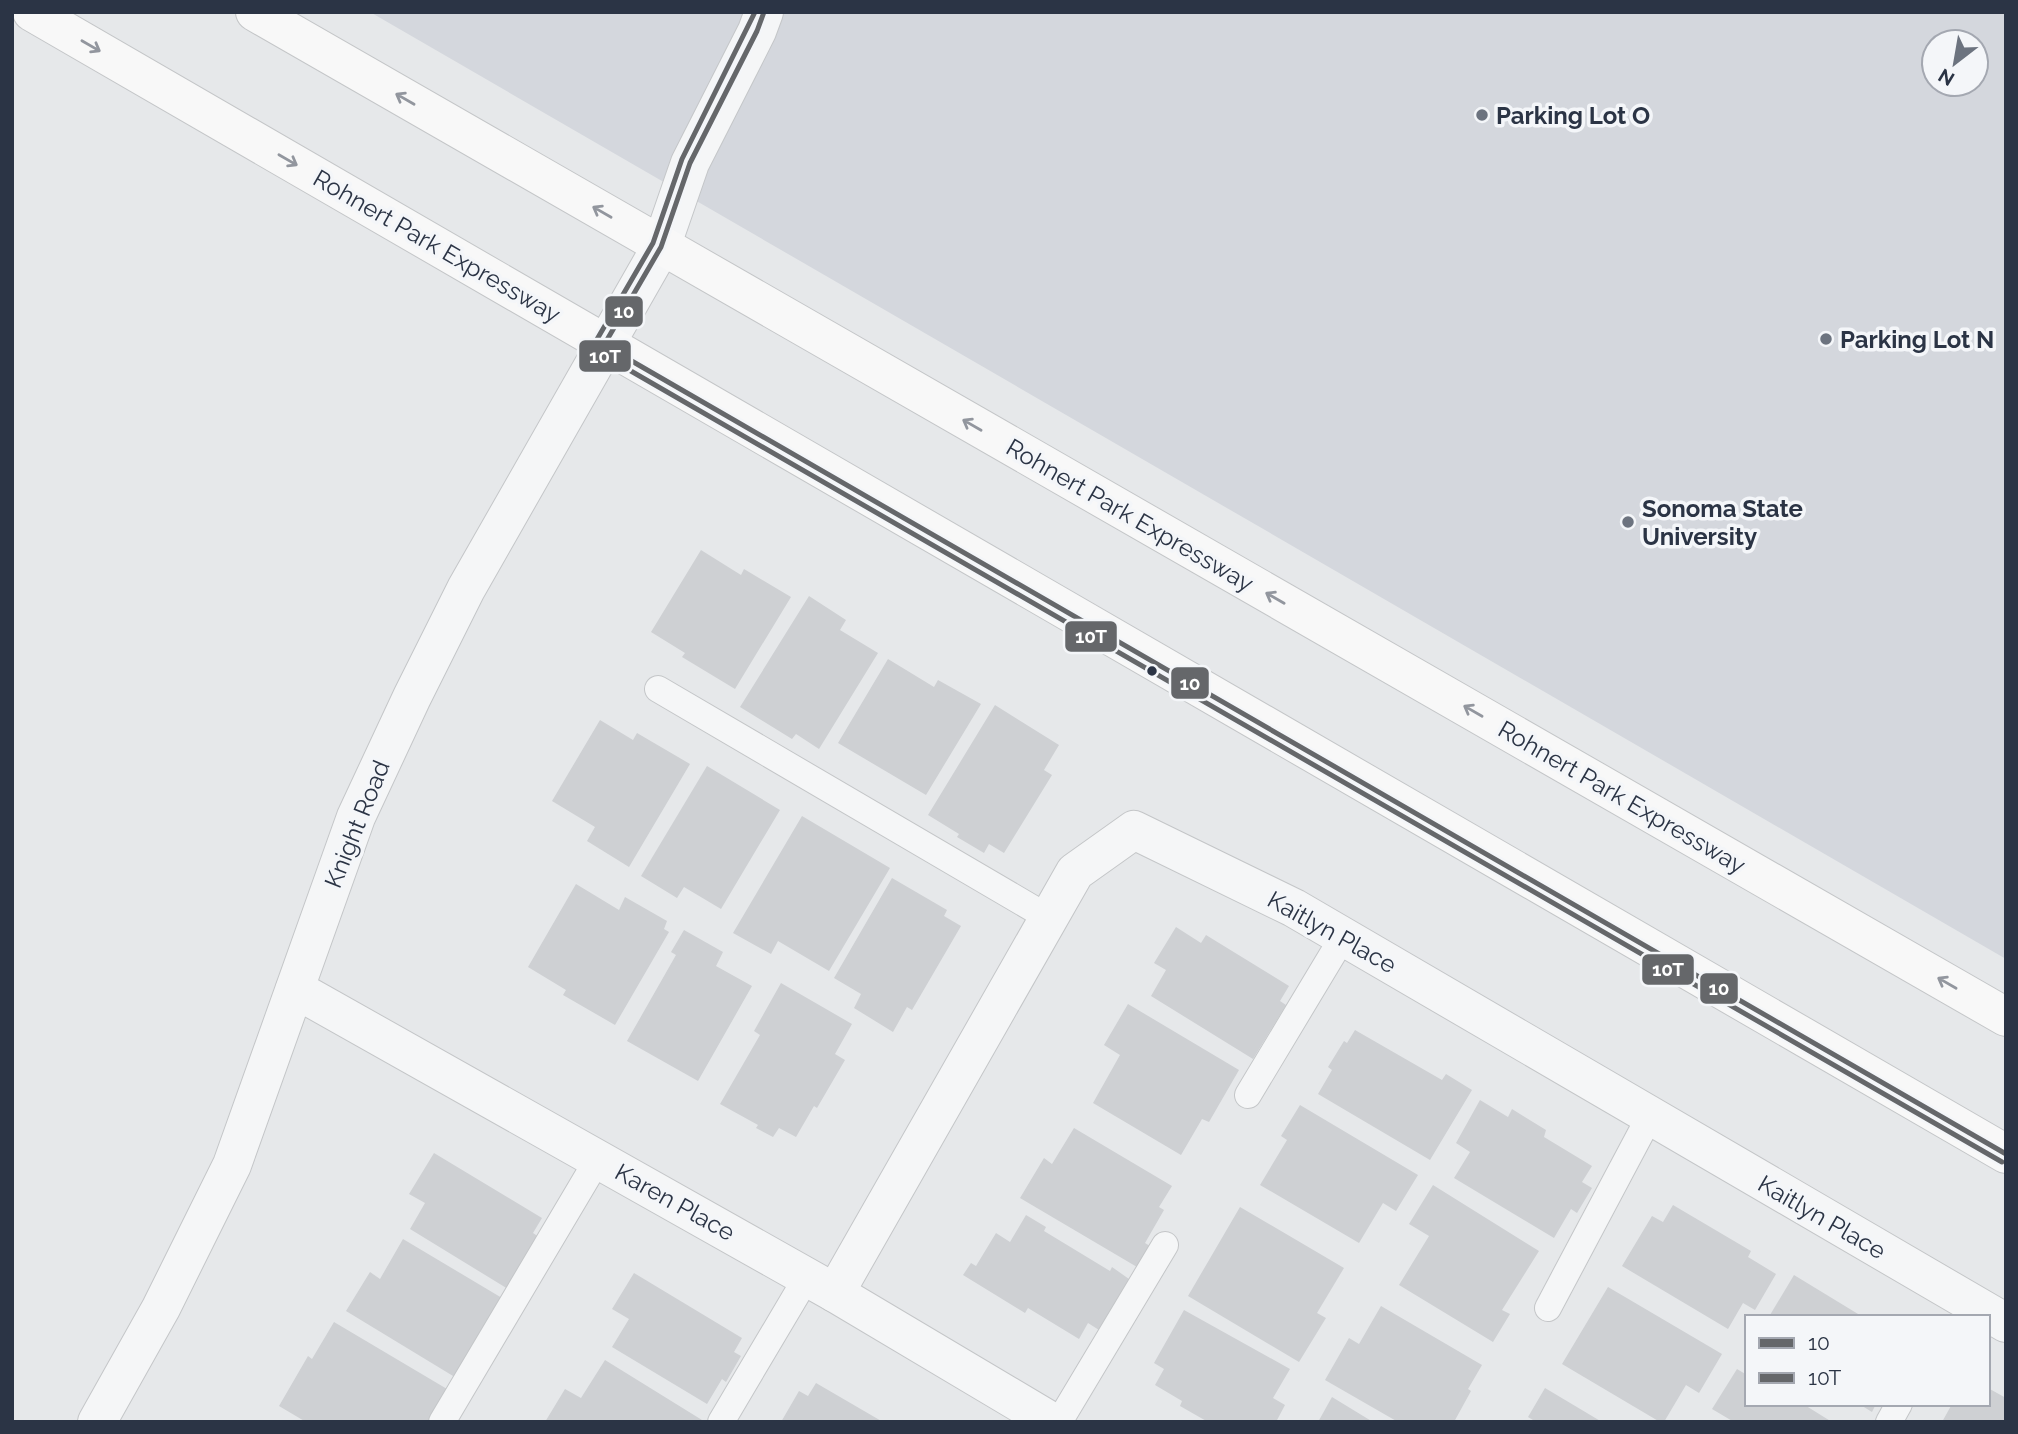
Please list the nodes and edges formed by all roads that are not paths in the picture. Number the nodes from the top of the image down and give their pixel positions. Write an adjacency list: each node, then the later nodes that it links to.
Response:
1 (32, 12): 5 (main road, Rohnert Park Expressway, one-way to 5)
2 (255, 12): 4 (main road, Rohnert Park Expressway, one-way to 2)
3 (764, 12): 4 (street, Knight Road)
4 (661, 247): 5 (street, Knight Road); 10 (main road, Rohnert Park Expressway, one-way to 4)
5 (604, 345): 9 (street, Knight Road); 13 (main road, Rohnert Park Expressway)
6 (658, 689): 7 (lane)
7 (1049, 918): 8 (street, Kaitlyn Place); 16 (street, Kaitlyn Place)
8 (1343, 937): 11 (lane); 12 (street, Kaitlyn Place)
9 (295, 989): 14 (street, Karen Place); 21 (street, Knight Road)
10 (2006, 1017)
11 (1248, 1095)
12 (1650, 1116): 17 (street, Kaitlyn Place); 18 (lane)
13 (2006, 1154)
14 (598, 1159): 16 (street, Karen Place); 22 (lane)
15 (1165, 1245): 25 (lane)
16 (821, 1285): 23 (lane); 24 (street, Karen Place)
17 (1954, 1307): 19 (street, Kaitlyn Place)
18 (1548, 1308)
19 (1980, 1315)
20 (1898, 1406): 26 (lane)
21 (97, 1422)
22 (442, 1422)
23 (720, 1422)
24 (1052, 1422)
25 (1059, 1422)
26 (1889, 1422)

